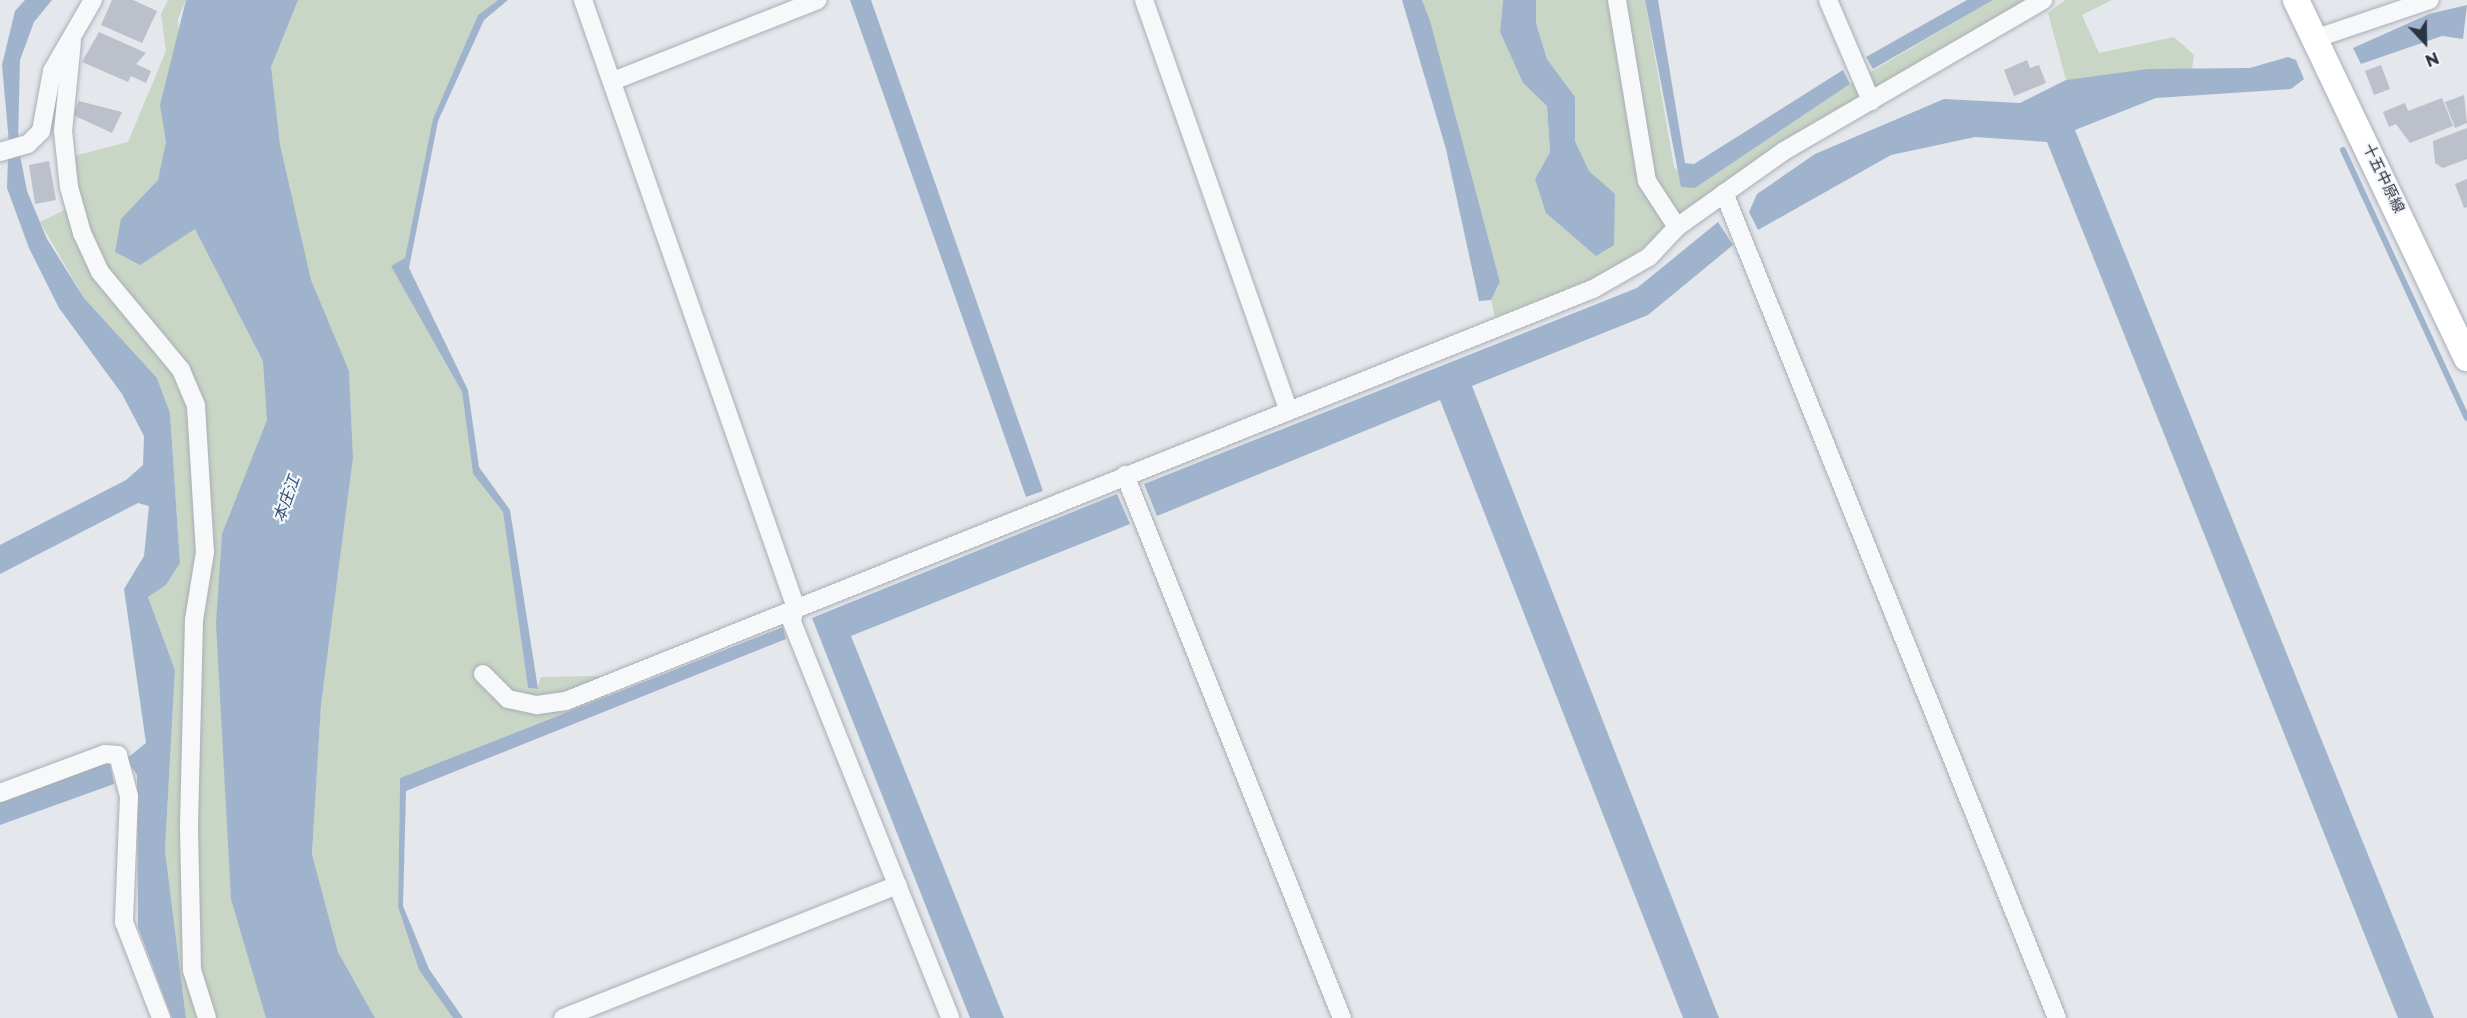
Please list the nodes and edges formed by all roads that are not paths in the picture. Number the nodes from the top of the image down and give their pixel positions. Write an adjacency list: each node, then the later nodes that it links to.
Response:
1 (93, 0): 11 (street)
2 (583, 0): 12 (street)
3 (818, 0): 12 (street)
4 (1144, 0): 18 (street)
5 (1617, 0): 16 (street)
6 (1828, 0): 13 (street)
7 (2043, 0): 13 (street)
8 (2296, 0): 10 (main road, 十五中原線)
9 (2430, 0): 10 (street)
10 (2314, 39): 17 (main road, 十五中原線)
11 (72, 40): 14 (street); 25 (street)
12 (613, 81): 20 (street)
13 (1870, 101): 15 (street)
14 (1, 152)
15 (1724, 193): 16 (street); 29 (street)
16 (1677, 227): 18 (street)
17 (2467, 358)
18 (1288, 410): 19 (street)
19 (1125, 475): 20 (street); 28 (street)
20 (795, 605): 21 (street); 23 (street)
21 (483, 675)
22 (0, 793): 24 (street)
23 (897, 885): 26 (street); 27 (street)
24 (161, 1018)
25 (207, 1018)
26 (563, 1018)
27 (950, 1018)
28 (1342, 1018)
29 (2056, 1018)

